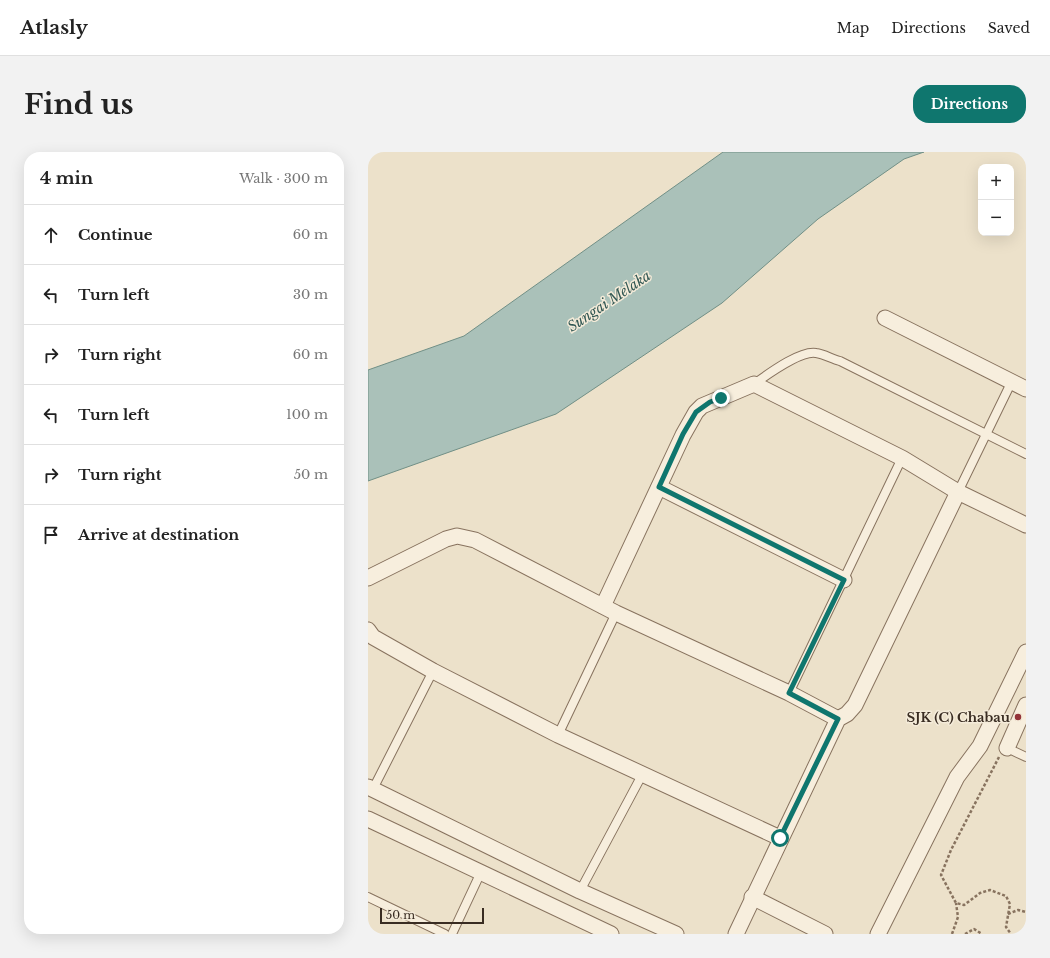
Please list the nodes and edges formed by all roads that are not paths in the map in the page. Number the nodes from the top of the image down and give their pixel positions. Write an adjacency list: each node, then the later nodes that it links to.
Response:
1 (885, 318): 2 (street)
2 (1011, 383): 4 (street); 5 (lane)
3 (754, 384): 5 (lane); 7 (street); 8 (street)
4 (1026, 389)
5 (986, 435): 6 (lane); 9 (lane)
6 (1026, 454)
7 (902, 458): 9 (street); 12 (lane)
8 (659, 487): 12 (street); 13 (street)
9 (958, 492): 10 (street); 20 (street)
10 (1026, 525)
11 (368, 578): 13 (street)
12 (844, 580): 18 (lane)
13 (602, 606): 14 (street)
14 (616, 613): 18 (street); 21 (lane)
15 (368, 630): 17 (street)
16 (1026, 652): 38 (street)
17 (433, 671): 21 (street); 25 (lane)
18 (789, 693): 20 (street)
19 (1026, 705): 22 (street)
20 (838, 719): 27 (street)
21 (558, 735): 24 (street)
22 (1007, 748): 23 (lane)
23 (1026, 757)
24 (642, 775): 27 (street); 29 (lane)
25 (370, 788): 29 (street)
26 (368, 819): 28 (street)
27 (780, 838): 31 (street)
28 (481, 872): 33 (lane); 34 (street)
29 (580, 891): 35 (street)
30 (368, 897): 32 (lane)
31 (752, 897): 36 (street); 37 (street)
32 (445, 934)
33 (452, 934)
34 (611, 934)
35 (676, 934)
36 (736, 934)
37 (825, 934)
38 (878, 934)

